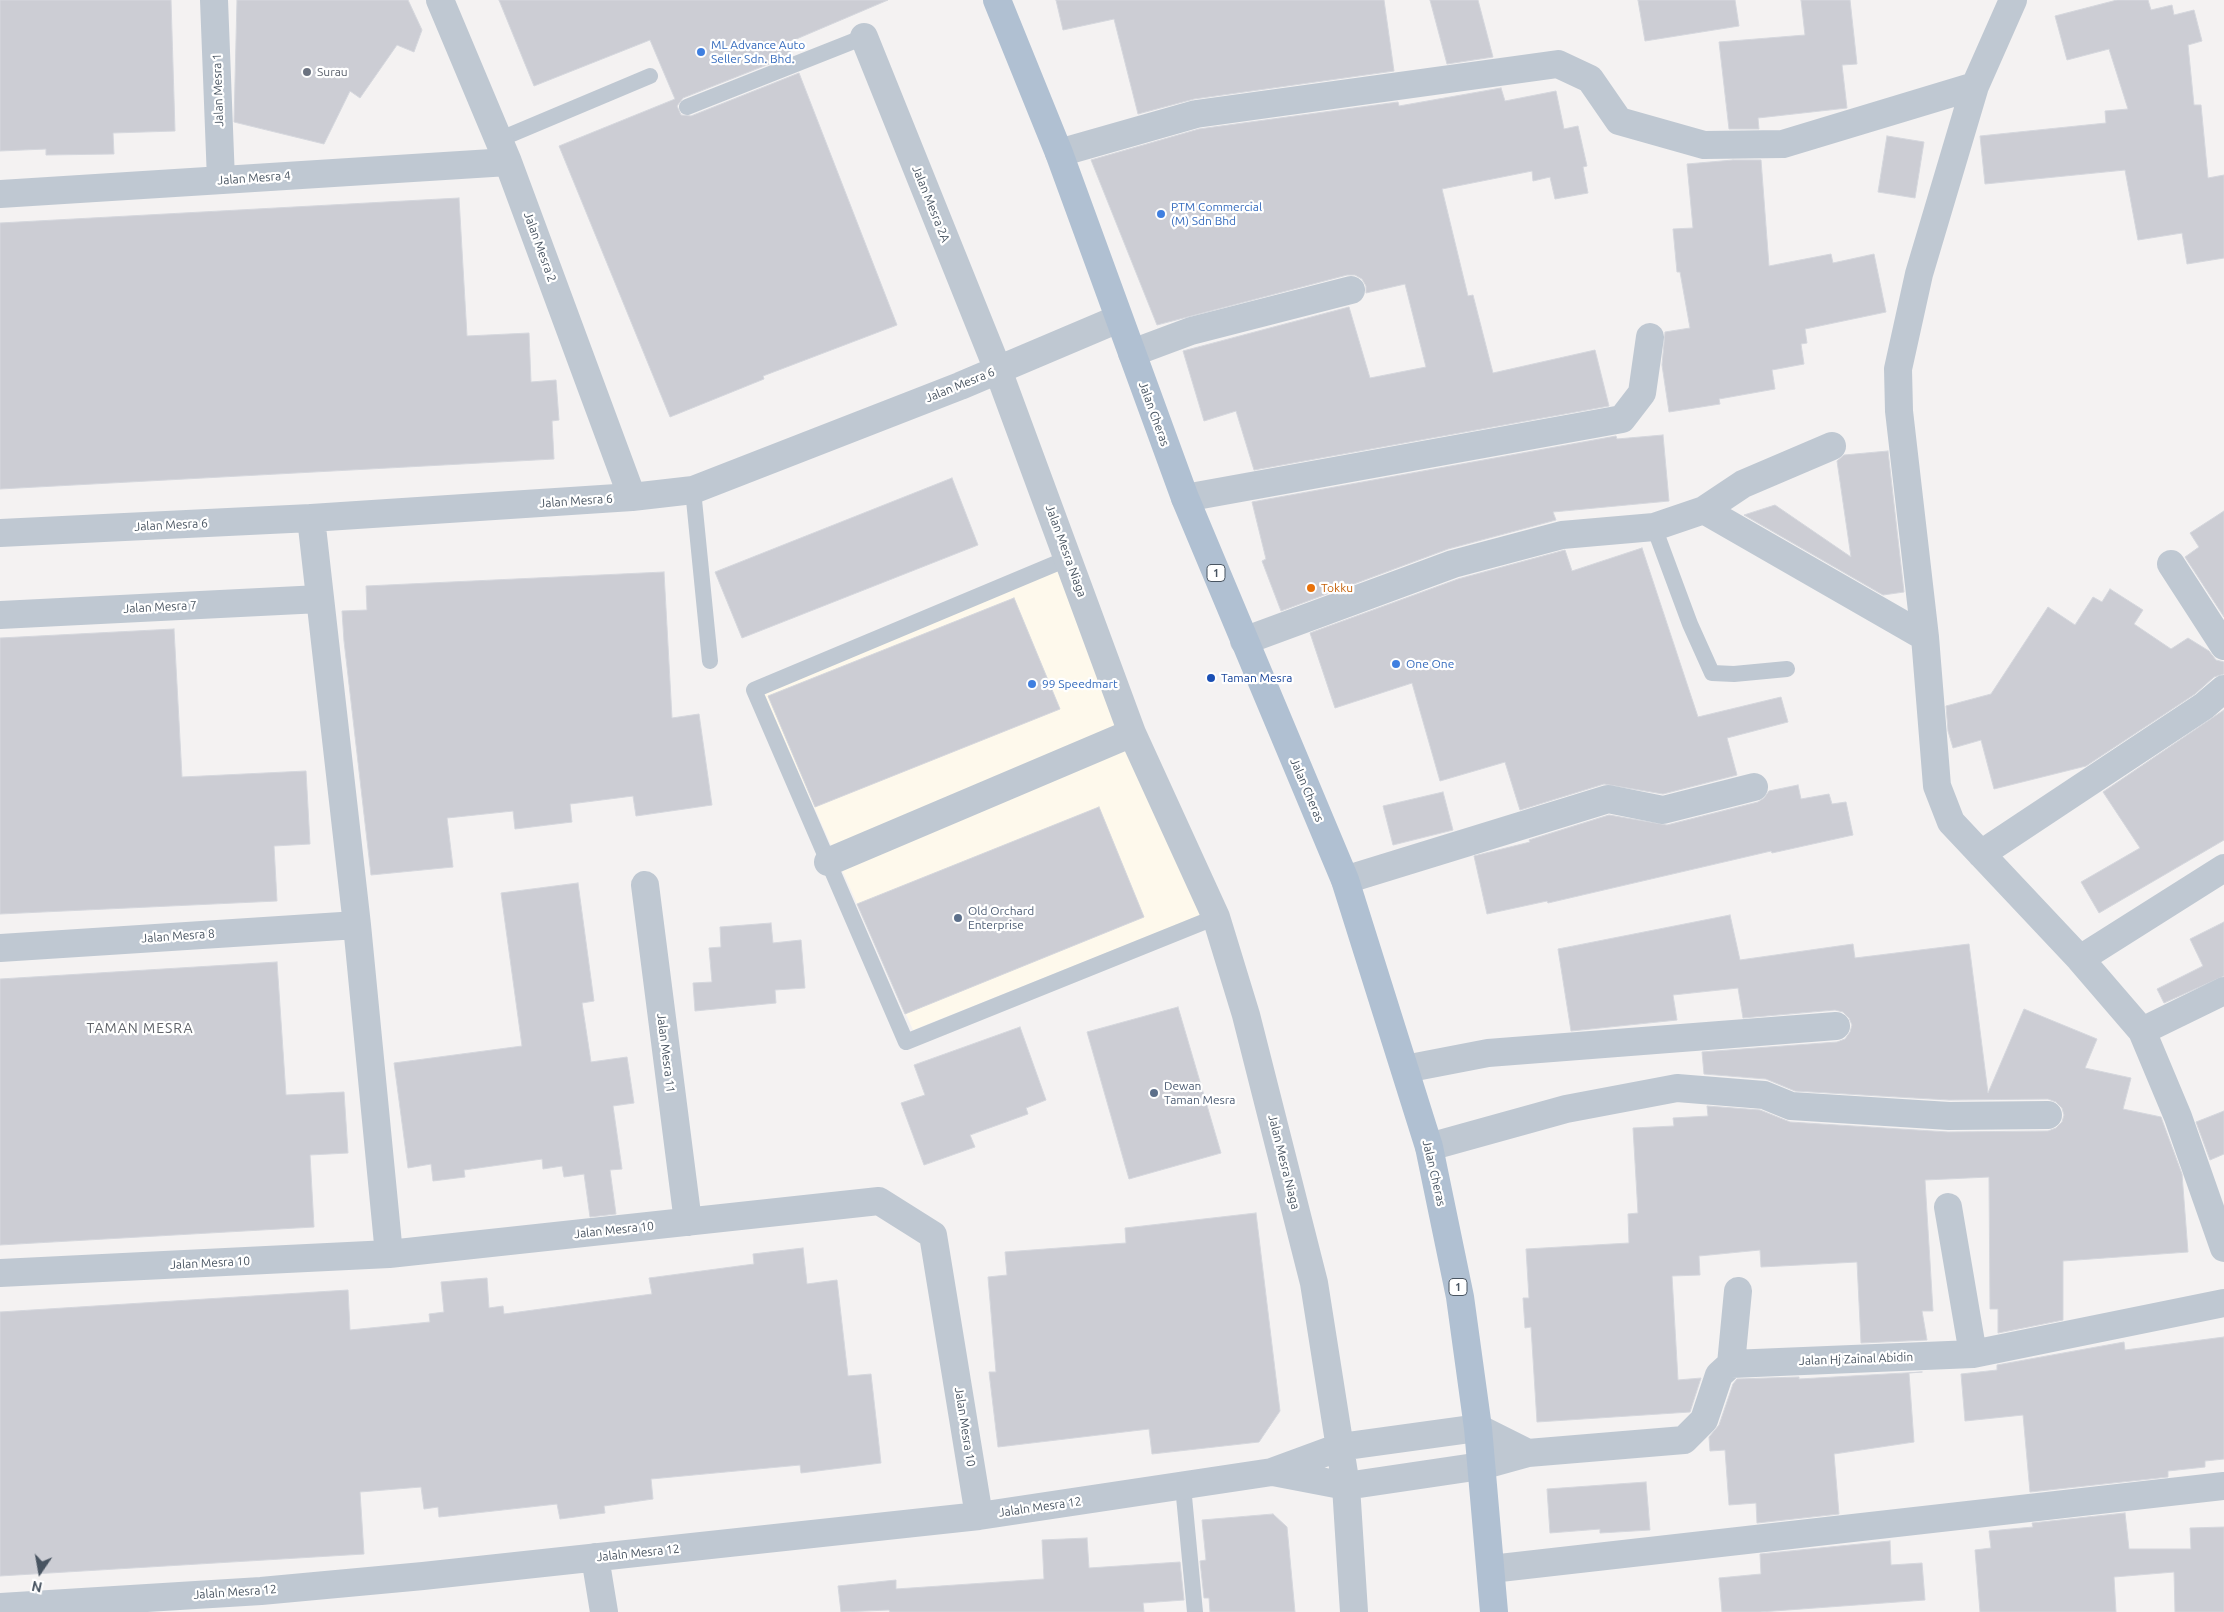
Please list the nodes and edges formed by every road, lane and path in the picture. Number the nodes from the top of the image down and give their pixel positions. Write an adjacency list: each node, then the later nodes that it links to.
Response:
1 (214, 0): 11 (street, Jalan Mesra 1)
2 (440, 0): 9 (street, Jalan Mesra 2)
3 (997, 0): 10 (main road, Jalan Cheras / 1)
4 (2013, 0): 7 (street)
5 (864, 37): 8 (lane); 17 (street, Jalan Mesra 2A)
6 (650, 76): 9 (lane)
7 (1975, 86): 10 (street); 30 (street)
8 (687, 107)
9 (503, 151): 11 (street, Jalan Mesra 4); 20 (street, Jalan Mesra 2)
10 (1058, 153): 14 (main road, Jalan Cheras / 1)
11 (221, 180): 12 (street, Jalan Mesra 4)
12 (0, 194)
13 (1351, 290): 16 (street)
14 (1118, 319): 16 (main road, Jalan Cheras / 1); 17 (street, Jalan Mesra 6)
15 (1650, 337): 21 (street)
16 (1132, 353): 21 (main road, Jalan Cheras / 1)
17 (998, 370): 19 (street, Jalan Mesra 6); 26 (street, Jalan Mesra Niaga)
18 (1832, 446): 22 (street)
19 (693, 490): 20 (street, Jalan Mesra 6); 33 (lane)
20 (632, 497): 23 (street, Jalan Mesra 6)
21 (1185, 498): 31 (main road, Jalan Cheras / 1)
22 (1704, 510): 24 (street); 30 (street)
23 (312, 518): 25 (street, Jalan Mesra 6); 28 (street)
24 (1654, 527): 31 (street); 34 (lane)
25 (0, 533)
26 (1069, 558): 36 (street, Jalan Mesra Niaga); 39 (lane)
27 (2171, 564): 32 (street)
28 (320, 599): 29 (street, Jalan Mesra 7); 44 (street)
29 (0, 614)
30 (1925, 637): 38 (street)
31 (1244, 641): 41 (main road, Jalan Cheras / 1)
32 (2224, 646)
33 (710, 661)
34 (1787, 669)
35 (2224, 689): 38 (street)
36 (1132, 733): 39 (street); 43 (street, Jalan Mesra Niaga)
37 (1754, 787): 41 (street)
38 (1981, 854): 46 (street)
39 (828, 862): 43 (lane)
40 (2224, 868): 46 (street)
41 (1345, 880): 50 (main road, Jalan Cheras / 1)
42 (645, 885): 54 (street, Jalan Mesra 11)
43 (1216, 917): 63 (street, Jalan Mesra Niaga)
44 (357, 925): 45 (street, Jalan Mesra 8); 56 (street)
45 (0, 948)
46 (2080, 959): 49 (street)
47 (2224, 991): 49 (street)
48 (1836, 1026): 50 (street)
49 (2142, 1032): 55 (street)
50 (1405, 1069): 52 (main road, Jalan Cheras / 1)
51 (2048, 1115): 52 (street)
52 (1429, 1147): 62 (main road, Jalan Cheras / 1)
53 (1948, 1207): 60 (street)
54 (688, 1222): 56 (street, Jalan Mesra 10); 70 (street, Jalan Mesra 10)
55 (2224, 1248)
56 (389, 1254): 57 (street, Jalan Mesra 10)
57 (0, 1273)
58 (1738, 1291): 61 (street)
59 (2224, 1303): 60 (street, Jalan Hj Zainal Abidin)
60 (1974, 1354): 61 (street, Jalan Hj Zainal Abidin)
61 (1731, 1364): 64 (street)
62 (1478, 1428): 63 (street); 64 (street); 65 (main road, Jalan Cheras / 1)
63 (1340, 1446): 66 (street); 68 (street, Jalan Mesra Niaga)
64 (1528, 1452): 65 (street)
65 (1482, 1466): 68 (street); 72 (main road, Jalan Cheras / 1)
66 (1272, 1472): 67 (street, Jalaln Mesra 12); 68 (street)
67 (1183, 1486): 70 (street, Jalaln Mesra 12); 76 (lane)
68 (1346, 1486): 77 (street, Jalan Mesra Niaga)
69 (2224, 1486): 72 (street)
70 (979, 1516): 71 (street, Jalaln Mesra 12)
71 (595, 1557): 73 (street, Jalaln Mesra 12); 75 (street)
72 (1491, 1569): 78 (main road, Jalan Cheras / 1)
73 (262, 1601): 74 (street, Jalaln Mesra 12)
74 (0, 1607)
75 (604, 1612)
76 (1195, 1612)
77 (1354, 1612)
78 (1494, 1612)

